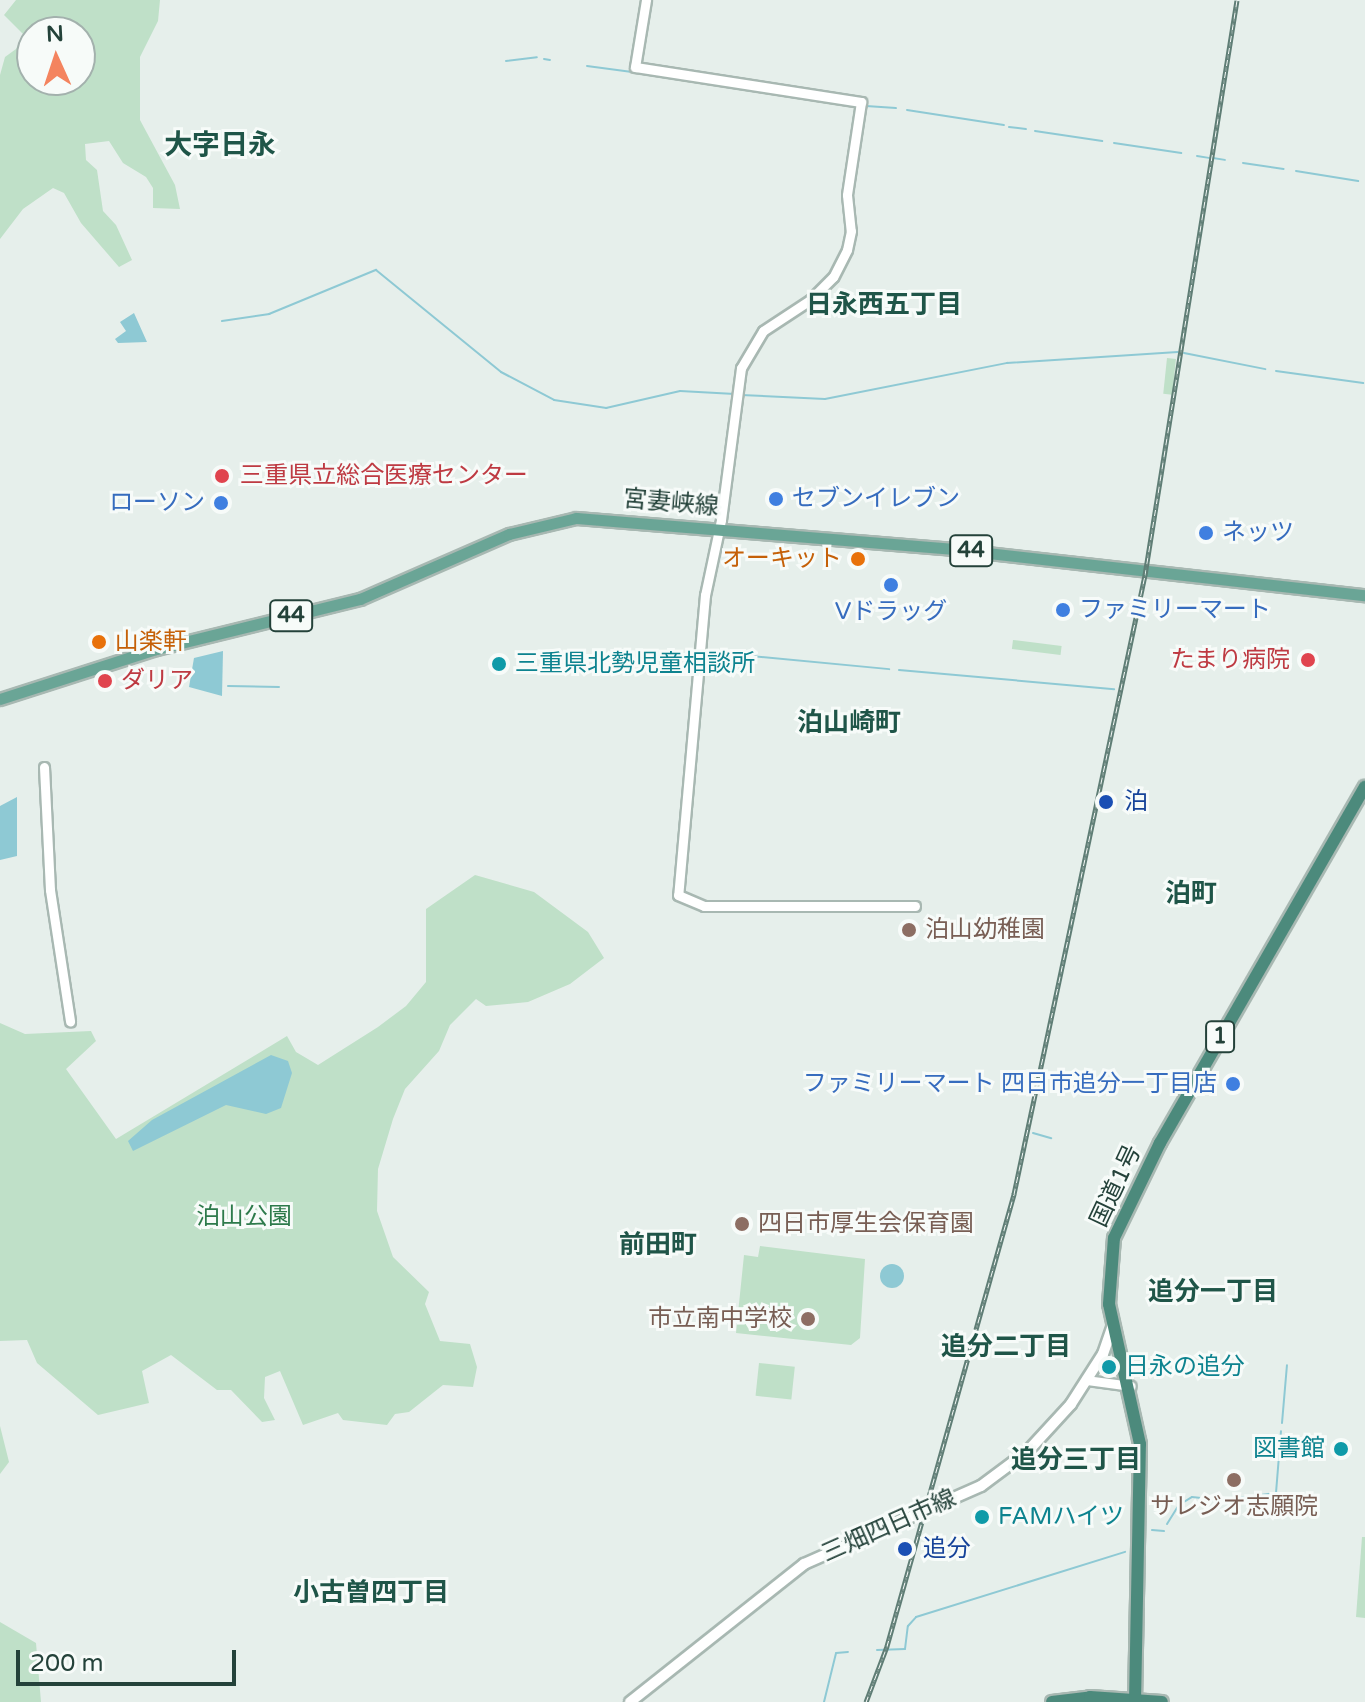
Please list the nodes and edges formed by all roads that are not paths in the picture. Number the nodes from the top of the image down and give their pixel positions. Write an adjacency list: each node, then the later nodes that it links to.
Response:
1 (646, 0): 2 (street)
2 (717, 529): 3 (main road, 宮妻峡線 / 44); 4 (main road, 宮妻峡線 / 44); 7 (street)
3 (1365, 595)
4 (0, 699)
5 (44, 767): 8 (street)
6 (1365, 787): 9 (highway, 国道1号 / 1)
7 (915, 906)
8 (70, 1021)
9 (1113, 1323): 10 (main road, 三畑四日市線); 11 (highway, 国道1号 / 1)
10 (1086, 1380): 11 (street); 13 (main road, 三畑四日市線)
11 (1131, 1386): 12 (highway, 国道1号 / 1)
12 (1135, 1700): 14 (highway); 15 (highway)
13 (630, 1702)
14 (1052, 1702)
15 (1162, 1702)

